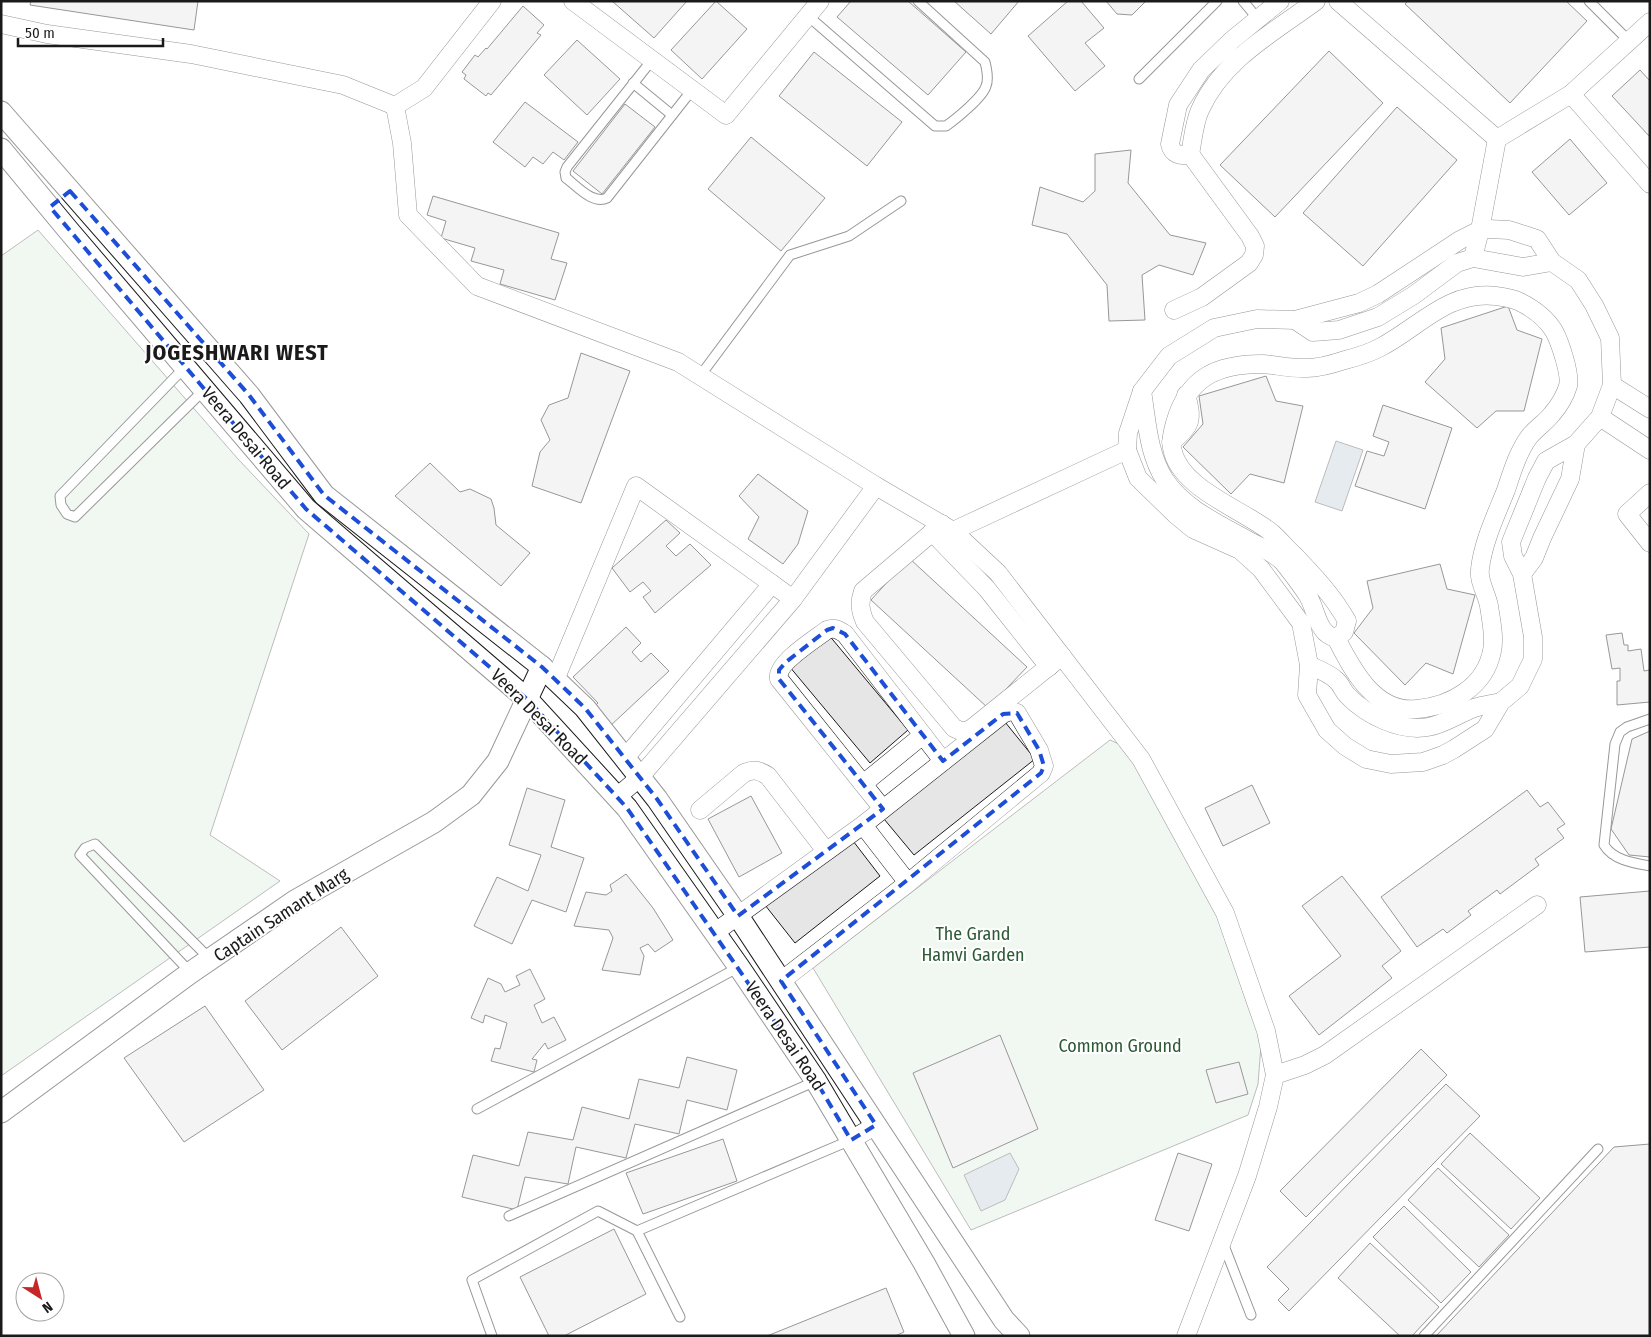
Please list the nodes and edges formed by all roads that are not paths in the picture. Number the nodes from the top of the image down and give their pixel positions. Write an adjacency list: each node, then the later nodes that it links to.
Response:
1 (492, 1): 21 (street)
2 (574, 1): 16 (street)
3 (820, 1): 11 (street)
4 (918, 1): 11 (lane)
5 (1216, 1): 17 (lane)
6 (1243, 1): 12 (lane)
7 (1280, 1): 12 (street)
8 (1316, 1): 26 (street)
9 (1338, 1): 24 (street)
10 (1589, 1): 15 (lane)
11 (808, 16): 19 (street)
12 (1258, 19): 26 (street)
13 (1650, 22): 15 (street)
14 (1, 24): 21 (street)
15 (1629, 41): 20 (street)
16 (652, 60): 18 (lane); 19 (street)
17 (1139, 79)
18 (633, 83): 22 (lane); 22 (lane)
19 (692, 90): 22 (lane)
20 (1571, 94): 24 (street); 27 (street)
21 (395, 106): 37 (street)
22 (672, 115)
23 (4, 119): 28 (street)
24 (1497, 138): 31 (street)
25 (1, 149): 30 (street, Veera Desai Road)
26 (1190, 154): 34 (street)
27 (1650, 184)
28 (70, 191): 30 (street); 48 (street)
29 (901, 201): 37 (lane)
30 (50, 208): 36 (street, Veera Desai Road)
31 (1480, 230): 32 (street); 33 (street); 35 (street)
32 (1473, 258): 33 (street); 35 (street)
33 (1552, 262): 38 (street)
34 (1174, 310)
35 (1295, 320): 40 (street)
36 (185, 367): 39 (street, Veera Desai Road); 39 (lane)
37 (700, 376): 46 (street)
38 (1612, 385): 41 (street); 42 (street)
39 (204, 390): 49 (street, Veera Desai Road)
40 (1142, 392): 44 (street); 55 (street)
41 (1650, 409)
42 (1600, 417): 43 (street); 45 (street)
43 (1576, 444): 52 (street); 52 (street)
44 (1127, 450): 50 (street); 57 (street)
45 (1650, 450)
46 (876, 486): 50 (street); 54 (street)
47 (1650, 493): 51 (street)
48 (335, 503): 49 (street); 58 (street)
49 (320, 522): 59 (street, Veera Desai Road)
50 (942, 529): 56 (street); 56 (street)
51 (1650, 543)
52 (1522, 574): 60 (street)
53 (772, 584): 54 (street); 58 (street); 63 (street)
54 (793, 599): 65 (street)
55 (1336, 638): 55 (street)
56 (1055, 661): 81 (street)
57 (1309, 665): 60 (street); 60 (street)
58 (549, 673): 59 (street, Captain Samant Marg); 63 (street)
59 (528, 700): 67 (street, Veera Desai Road); 77 (street, Captain Samant Marg)
60 (1501, 702)
61 (1650, 719): 72 (lane)
62 (923, 735): 64 (street); 66 (street); 66 (street)
63 (625, 758): 65 (street)
64 (943, 761): 68 (street); 73 (street)
65 (640, 777): 67 (street); 75 (street)
66 (864, 784): 68 (street)
67 (617, 797): 76 (street, Veera Desai Road)
68 (883, 809): 70 (street)
69 (700, 810): 71 (street)
70 (863, 825): 71 (street); 73 (street)
71 (826, 851): 75 (street)
72 (1650, 866)
73 (908, 883): 80 (street)
74 (1537, 904): 81 (street)
75 (738, 916): 76 (street); 80 (street)
76 (714, 933): 78 (street, Veera Desai Road)
77 (210, 959): 79 (street, Captain Samant Marg); 79 (lane)
78 (739, 967): 82 (street, Veera Desai Road); 83 (lane)
79 (190, 973): 84 (street, Captain Samant Marg)
80 (780, 981): 85 (street)
81 (1275, 1076): 90 (street)
82 (816, 1081): 86 (street, Veera Desai Road); 88 (lane)
83 (476, 1109)
84 (1, 1112)
85 (876, 1125): 86 (street); 95 (street)
86 (851, 1140): 89 (lane); 94 (street, Veera Desai Road)
87 (1598, 1149): 97 (lane)
88 (509, 1216)
89 (637, 1231): 92 (lane); 93 (lane)
90 (1222, 1240): 91 (lane); 96 (street)
91 (1251, 1315)
92 (680, 1317)
93 (492, 1336)
94 (964, 1336)
95 (1019, 1336)
96 (1186, 1336)
97 (1424, 1336)

